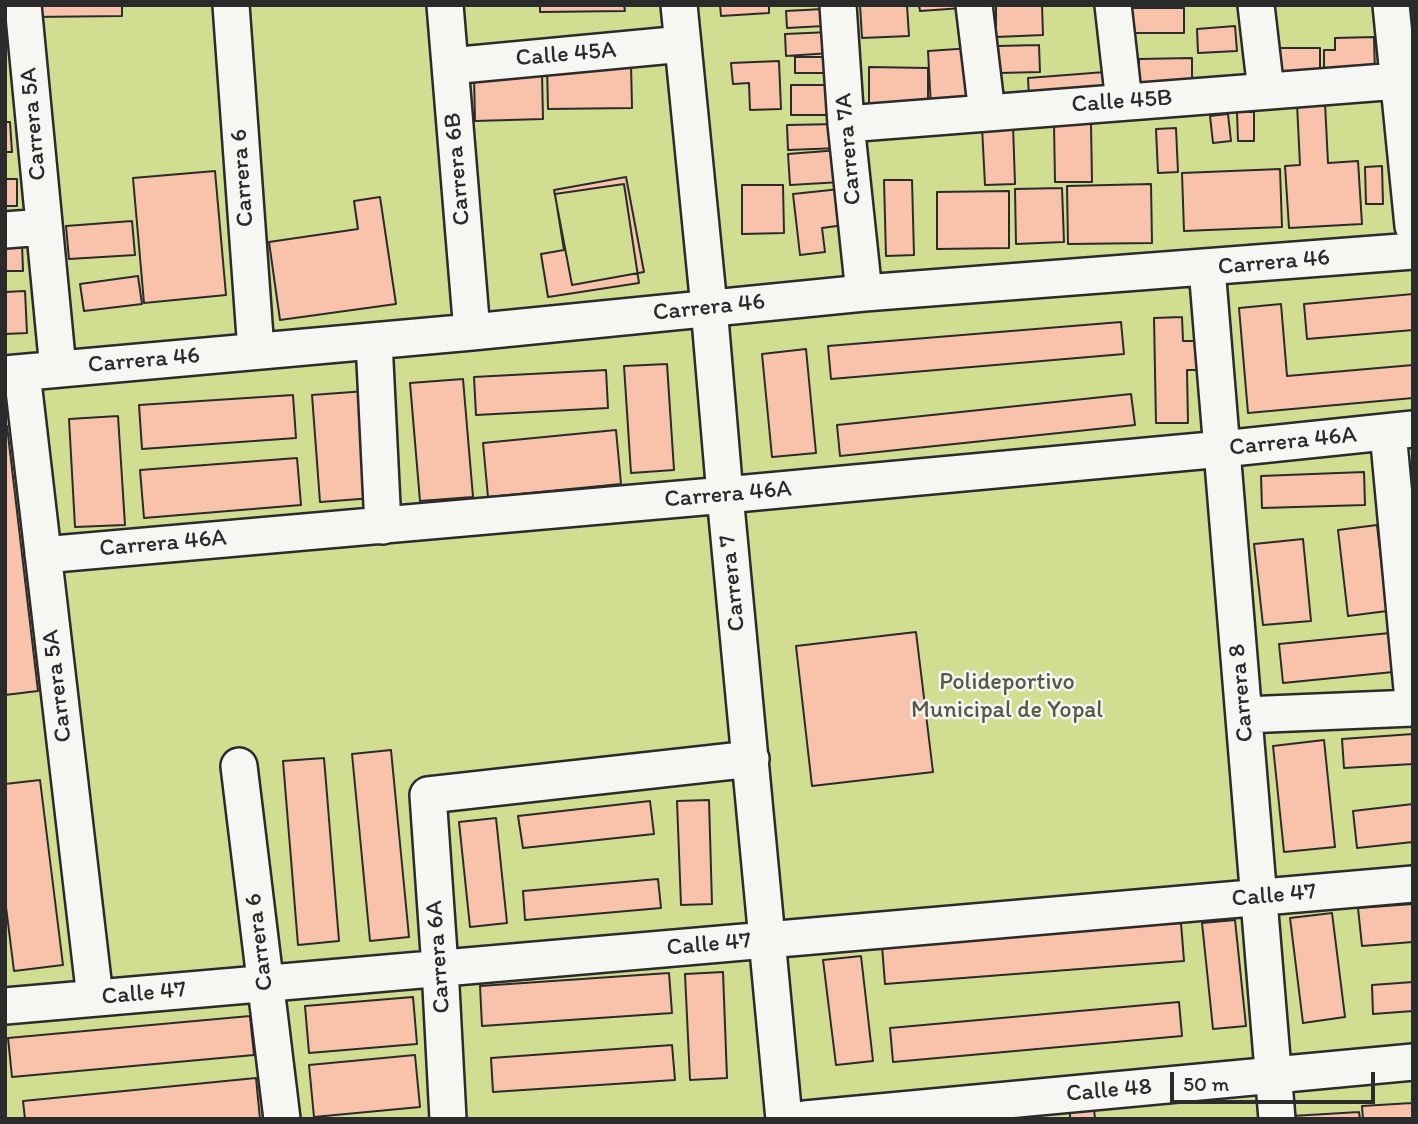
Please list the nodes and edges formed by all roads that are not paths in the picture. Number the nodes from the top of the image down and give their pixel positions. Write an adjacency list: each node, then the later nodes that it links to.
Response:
1 (23, 5): 15 (street, Carrera 5A)
2 (230, 5): 27 (street, Carrera 6)
3 (445, 5): 11 (street, Carrera 6B)
4 (679, 5): 10 (street, Carrera 7)
5 (838, 5): 17 (street, Carrera 7A)
6 (974, 5): 16 (street)
7 (1113, 5): 14 (street)
8 (1256, 5): 13 (street)
9 (1391, 5): 12 (street)
10 (683, 44): 11 (street, Calle 45A); 24 (street, Carrera 7)
11 (450, 66): 25 (street, Carrera 6B)
12 (1398, 81): 13 (street, Calle 45B); 18 (street)
13 (1266, 91): 14 (street, Calle 45B)
14 (1124, 102): 16 (street, Calle 45B)
15 (19, 105): 19 (street, Carrera 5A)
16 (987, 113): 17 (street, Calle 45B)
17 (846, 124): 23 (street, Carrera 7A)
18 (1413, 226)
19 (44, 227): 20 (street); 28 (street, Carrera 5A)
20 (5, 230)
21 (1413, 251): 22 (street, Carrera 46)
22 (1207, 268): 23 (street, Carrera 46); 31 (street, Carrera 8)
23 (864, 293): 24 (street, Carrera 46)
24 (709, 307): 25 (street, Carrera 46); 32 (street, Carrera 7)
25 (472, 332): 26 (street, Carrera 46)
26 (374, 341): 27 (street, Carrera 46); 33 (street)
27 (256, 351): 28 (street, Carrera 46)
28 (58, 369): 29 (street, Carrera 46)
29 (14, 373): 34 (street, Carrera 5A)
30 (1400, 430): 31 (street, Carrera 46A); 35 (street)
31 (1222, 449): 32 (street, Carrera 46A); 37 (street, Carrera 8)
32 (725, 495): 33 (street, Carrera 46A); 38 (street, Carrera 7)
33 (383, 526): 34 (street, Carrera 46A)
34 (43, 555): 45 (street, Carrera 5A)
35 (1413, 700)
36 (1413, 708): 37 (street)
37 (1244, 715): 41 (street, Carrera 8)
38 (751, 759): 42 (street, Carrera 7); 43 (street, Carrera 6A)
39 (239, 766): 44 (street, Carrera 6)
40 (1413, 884): 41 (street, Calle 47)
41 (1259, 897): 42 (street, Calle 47); 48 (street, Carrera 8)
42 (767, 940): 43 (street, Calle 47); 53 (street, Carrera 7)
43 (440, 968): 44 (street, Calle 47); 52 (street, Carrera 6A)
44 (265, 983): 45 (street, Calle 47); 51 (street, Carrera 6)
45 (94, 998): 46 (street, Calle 47)
46 (5, 1006)
47 (1413, 1062): 48 (street, Calle 48)
48 (1274, 1075): 49 (street, Calle 48); 55 (street, Carrera 8)
49 (1110, 1105): 50 (street, Calle 48)
50 (956, 1112): 54 (street, Calle 48)
51 (282, 1119)
52 (448, 1119)
53 (784, 1119)
54 (805, 1119)
55 (1277, 1119)

